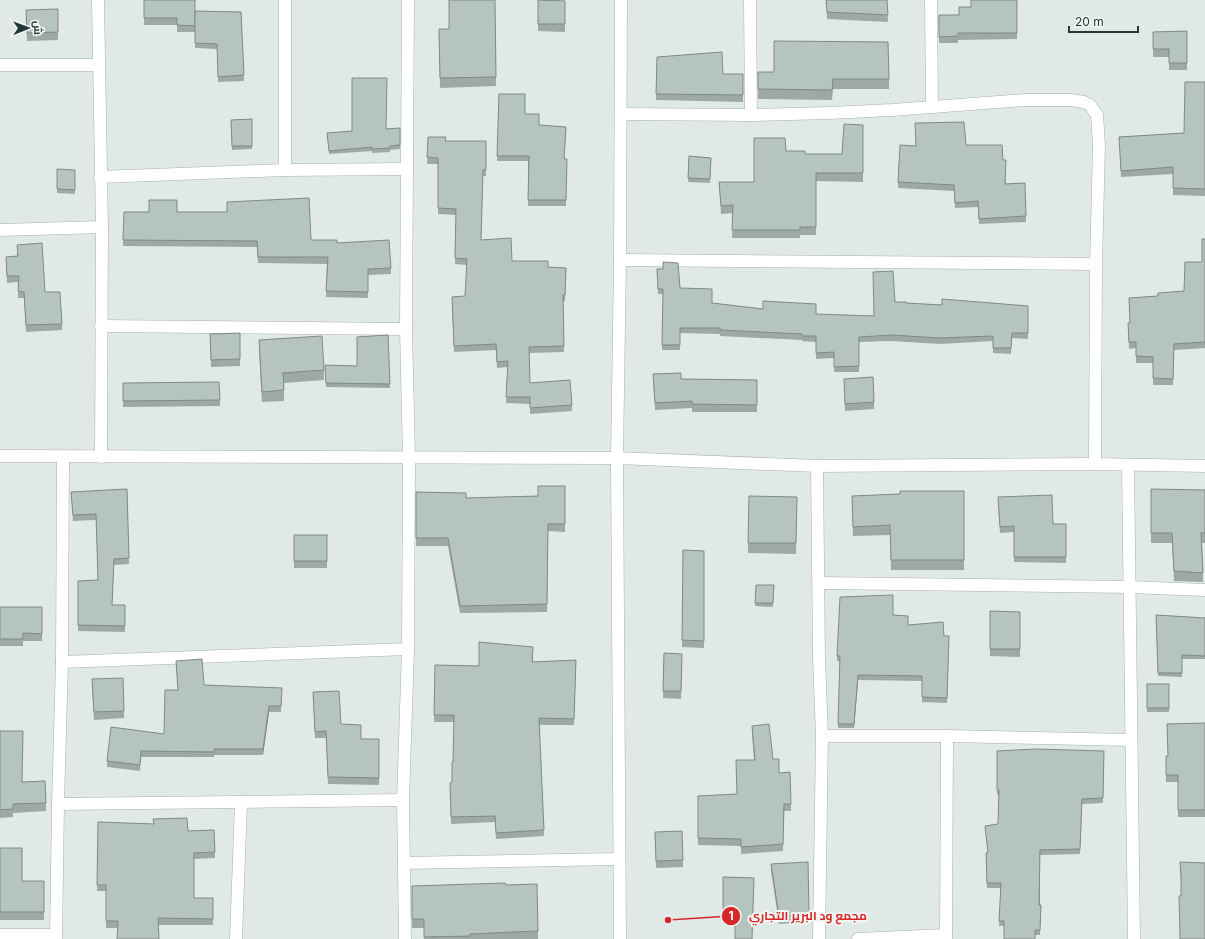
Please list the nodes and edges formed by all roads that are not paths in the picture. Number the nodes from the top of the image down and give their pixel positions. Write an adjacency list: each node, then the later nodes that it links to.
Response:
1 (98, 0): 8 (street)
2 (285, 0): 13 (street)
3 (408, 0): 12 (street)
4 (621, 0): 10 (street)
5 (750, 0): 11 (street)
6 (931, 0): 9 (street)
7 (0, 65): 8 (street)
8 (99, 65): 14 (street)
9 (932, 107): 11 (street); 18 (street)
10 (621, 114): 11 (street); 17 (street)
11 (751, 115)
12 (407, 169): 13 (street); 20 (street)
13 (285, 170): 14 (street)
14 (100, 177): 15 (street)
15 (102, 227): 16 (street); 19 (street)
16 (0, 230)
17 (620, 260): 18 (street); 25 (street)
18 (1096, 264): 26 (street)
19 (101, 326): 20 (street); 23 (street)
20 (406, 329): 24 (street)
21 (0, 456): 22 (street)
22 (63, 457): 23 (street); 34 (street)
23 (101, 457): 24 (street)
24 (409, 458): 25 (street); 33 (street)
25 (617, 458): 28 (street); 41 (street)
26 (1095, 464): 27 (street); 28 (street)
27 (1128, 465): 29 (street); 31 (street)
28 (817, 466): 30 (street)
29 (1205, 466)
30 (819, 583): 31 (street); 35 (street)
31 (1129, 587): 32 (street); 37 (street)
32 (1205, 590)
33 (408, 649): 34 (street); 38 (street)
34 (62, 662): 40 (street)
35 (822, 736): 36 (street); 49 (street)
36 (947, 736): 37 (street); 45 (street)
37 (1130, 740): 51 (street)
38 (403, 800): 39 (street); 42 (street)
39 (241, 802): 40 (street); 46 (street)
40 (58, 804): 44 (street)
41 (619, 859): 42 (street); 48 (street)
42 (404, 862): 47 (street)
43 (0, 935): 44 (street)
44 (56, 937)
45 (946, 937): 50 (street)
46 (236, 939)
47 (405, 939)
48 (620, 939)
49 (819, 939)
50 (858, 939)
51 (1134, 939)

